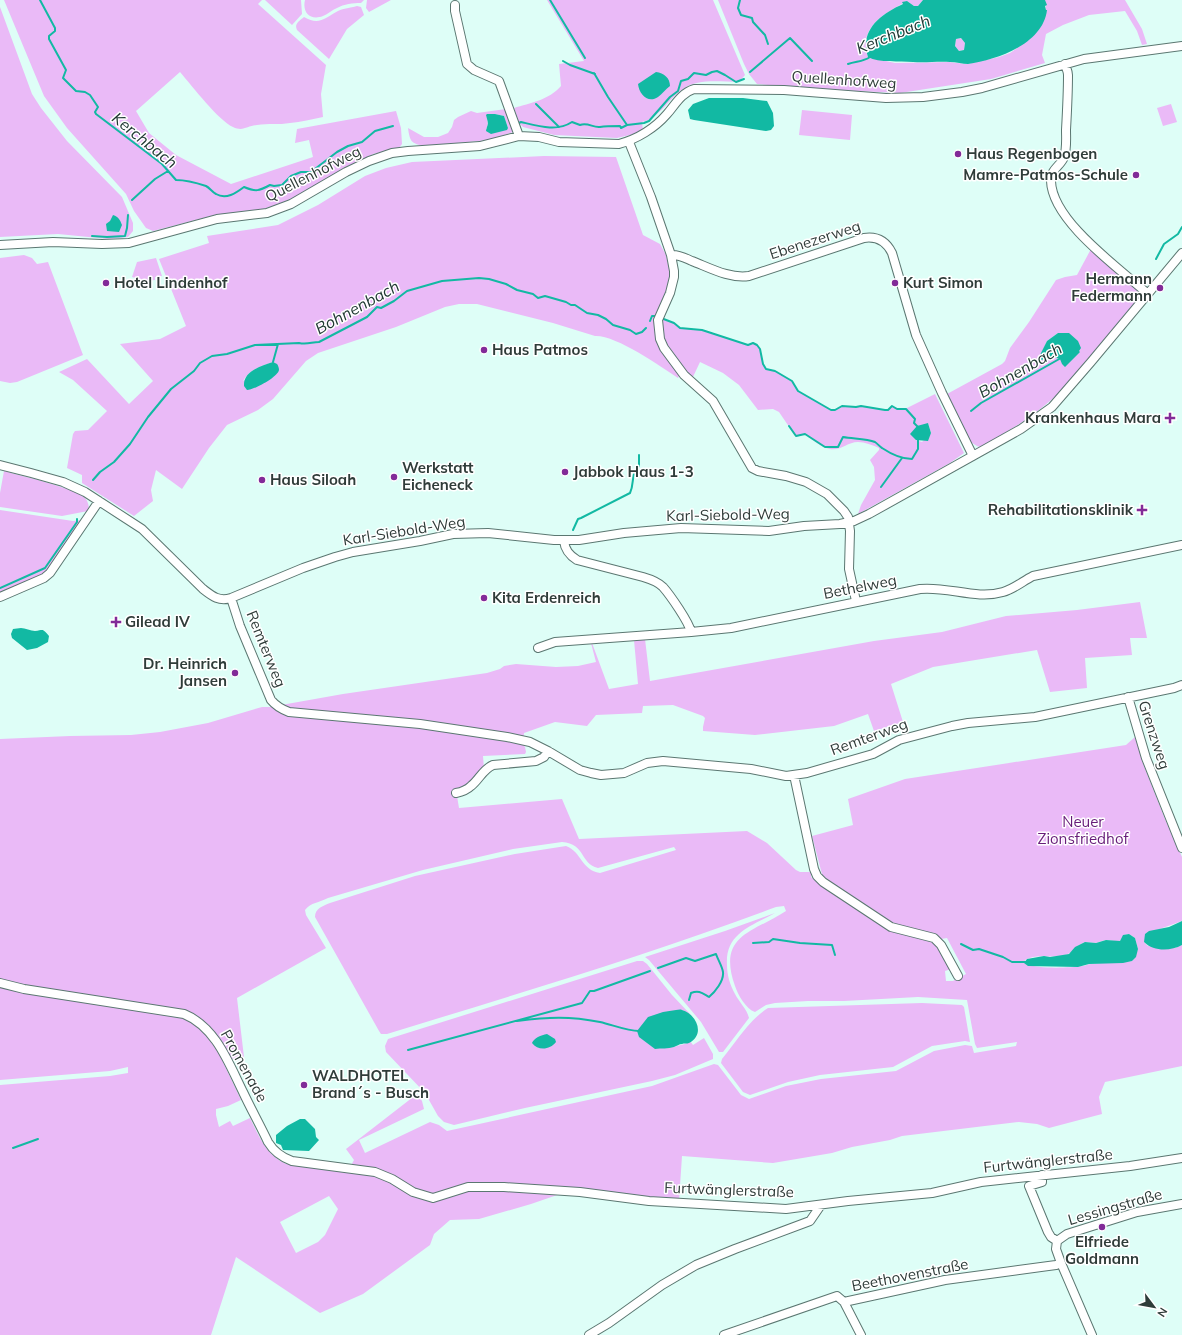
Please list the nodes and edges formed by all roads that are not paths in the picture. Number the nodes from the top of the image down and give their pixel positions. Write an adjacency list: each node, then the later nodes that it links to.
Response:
1 (455, 5): 4 (street)
2 (1182, 46): 3 (street, Quellenhofweg)
3 (1065, 64): 5 (street, Quellenhofweg); 9 (street)
4 (519, 136): 5 (street, Quellenhofweg); 6 (street, Quellenhofweg)
5 (629, 142): 8 (street)
6 (0, 245)
7 (1182, 253): 9 (street, Karl-Siebold-Weg)
8 (671, 255): 10 (street, Ebenezerweg); 13 (street)
9 (1148, 294): 10 (street, Karl-Siebold-Weg)
10 (973, 456): 13 (street, Karl-Siebold-Weg)
11 (0, 465): 12 (street, Remterweg)
12 (99, 501): 16 (street); 17 (street, Remterweg)
13 (849, 522): 14 (street, Karl-Siebold-Weg); 18 (street)
14 (564, 540): 17 (street, Karl-Siebold-Weg); 19 (street)
15 (1182, 545): 18 (street, Bethelweg)
16 (0, 597)
17 (231, 598): 23 (street, Remterweg)
18 (856, 601): 19 (street, Bethelweg)
19 (691, 632): 20 (street, Bethelweg)
20 (538, 648)
21 (1182, 685): 22 (street, Remterweg)
22 (1128, 697): 24 (street, Remterweg); 26 (street, Grenzweg)
23 (548, 750): 24 (street, Remterweg); 25 (street)
24 (794, 775): 27 (street)
25 (456, 793)
26 (1182, 848)
27 (958, 976)
28 (0, 983): 30 (street, Promenade)
29 (1182, 1158): 31 (street, Furtwänglerstraße)
30 (375, 1172): 33 (street, Furtwänglerstraße)
31 (1042, 1175): 33 (street, Furtwänglerstraße); 34 (street)
32 (1182, 1204): 34 (street, Lessingstraße)
33 (821, 1205): 37 (street)
34 (1057, 1241): 35 (street)
35 (1061, 1263): 36 (street, Beethovenstraße); 40 (street)
36 (844, 1302): 38 (street, Beethovenstraße); 39 (street)
37 (589, 1335)
38 (724, 1335)
39 (861, 1335)
40 (1092, 1335)

